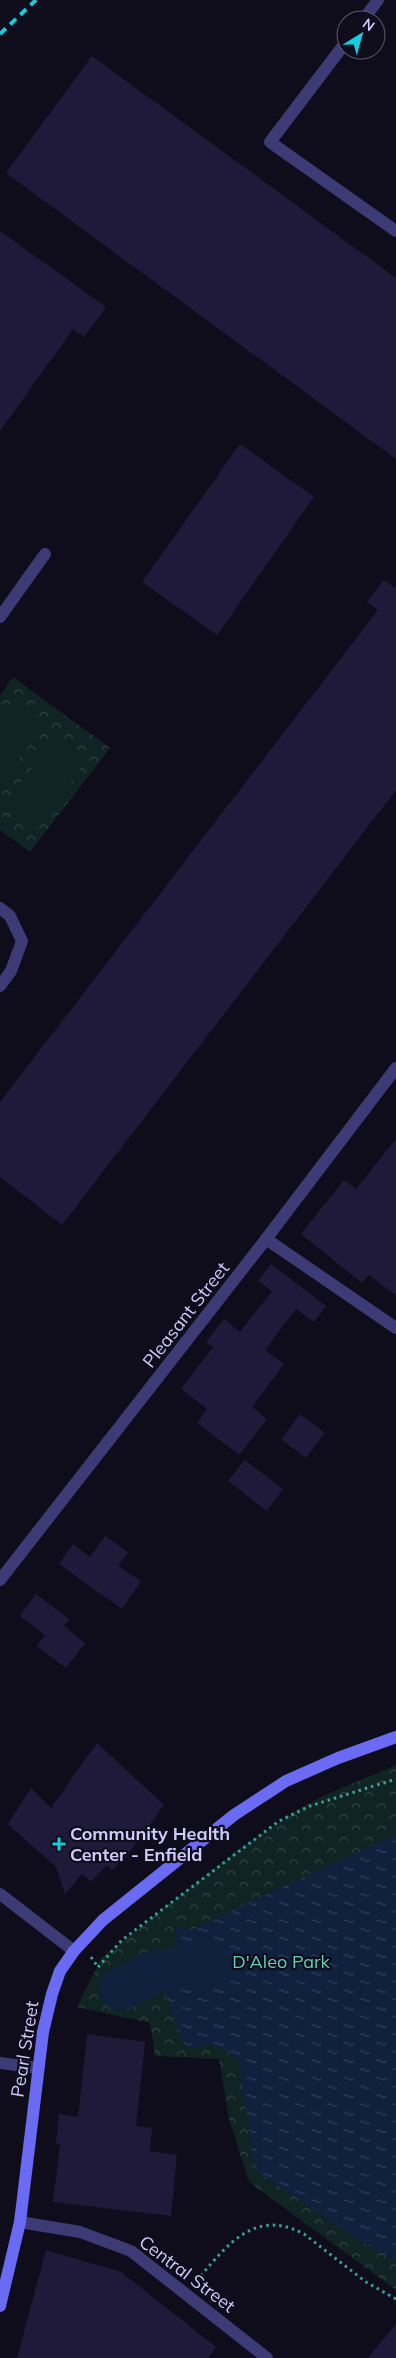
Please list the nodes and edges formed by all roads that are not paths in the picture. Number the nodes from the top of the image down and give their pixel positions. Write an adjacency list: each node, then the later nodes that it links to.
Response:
1 (336, 55): 2 (street)
2 (396, 231)
3 (45, 554): 4 (street)
4 (0, 617)
5 (0, 908): 6 (street)
6 (0, 986)
7 (396, 1068): 8 (street, Pleasant Street)
8 (266, 1239): 9 (street); 10 (street, Pleasant Street)
9 (396, 1328)
10 (0, 1580)
11 (396, 1737): 13 (street, Pearl Street)
12 (0, 1894): 13 (street)
13 (74, 1951): 15 (street, Pearl Street)
14 (0, 2063): 15 (street)
15 (38, 2068): 16 (street, Pearl Street)
16 (20, 2222): 17 (street, Pearl Street); 18 (street, Central Street)
17 (0, 2306)
18 (267, 2358)

